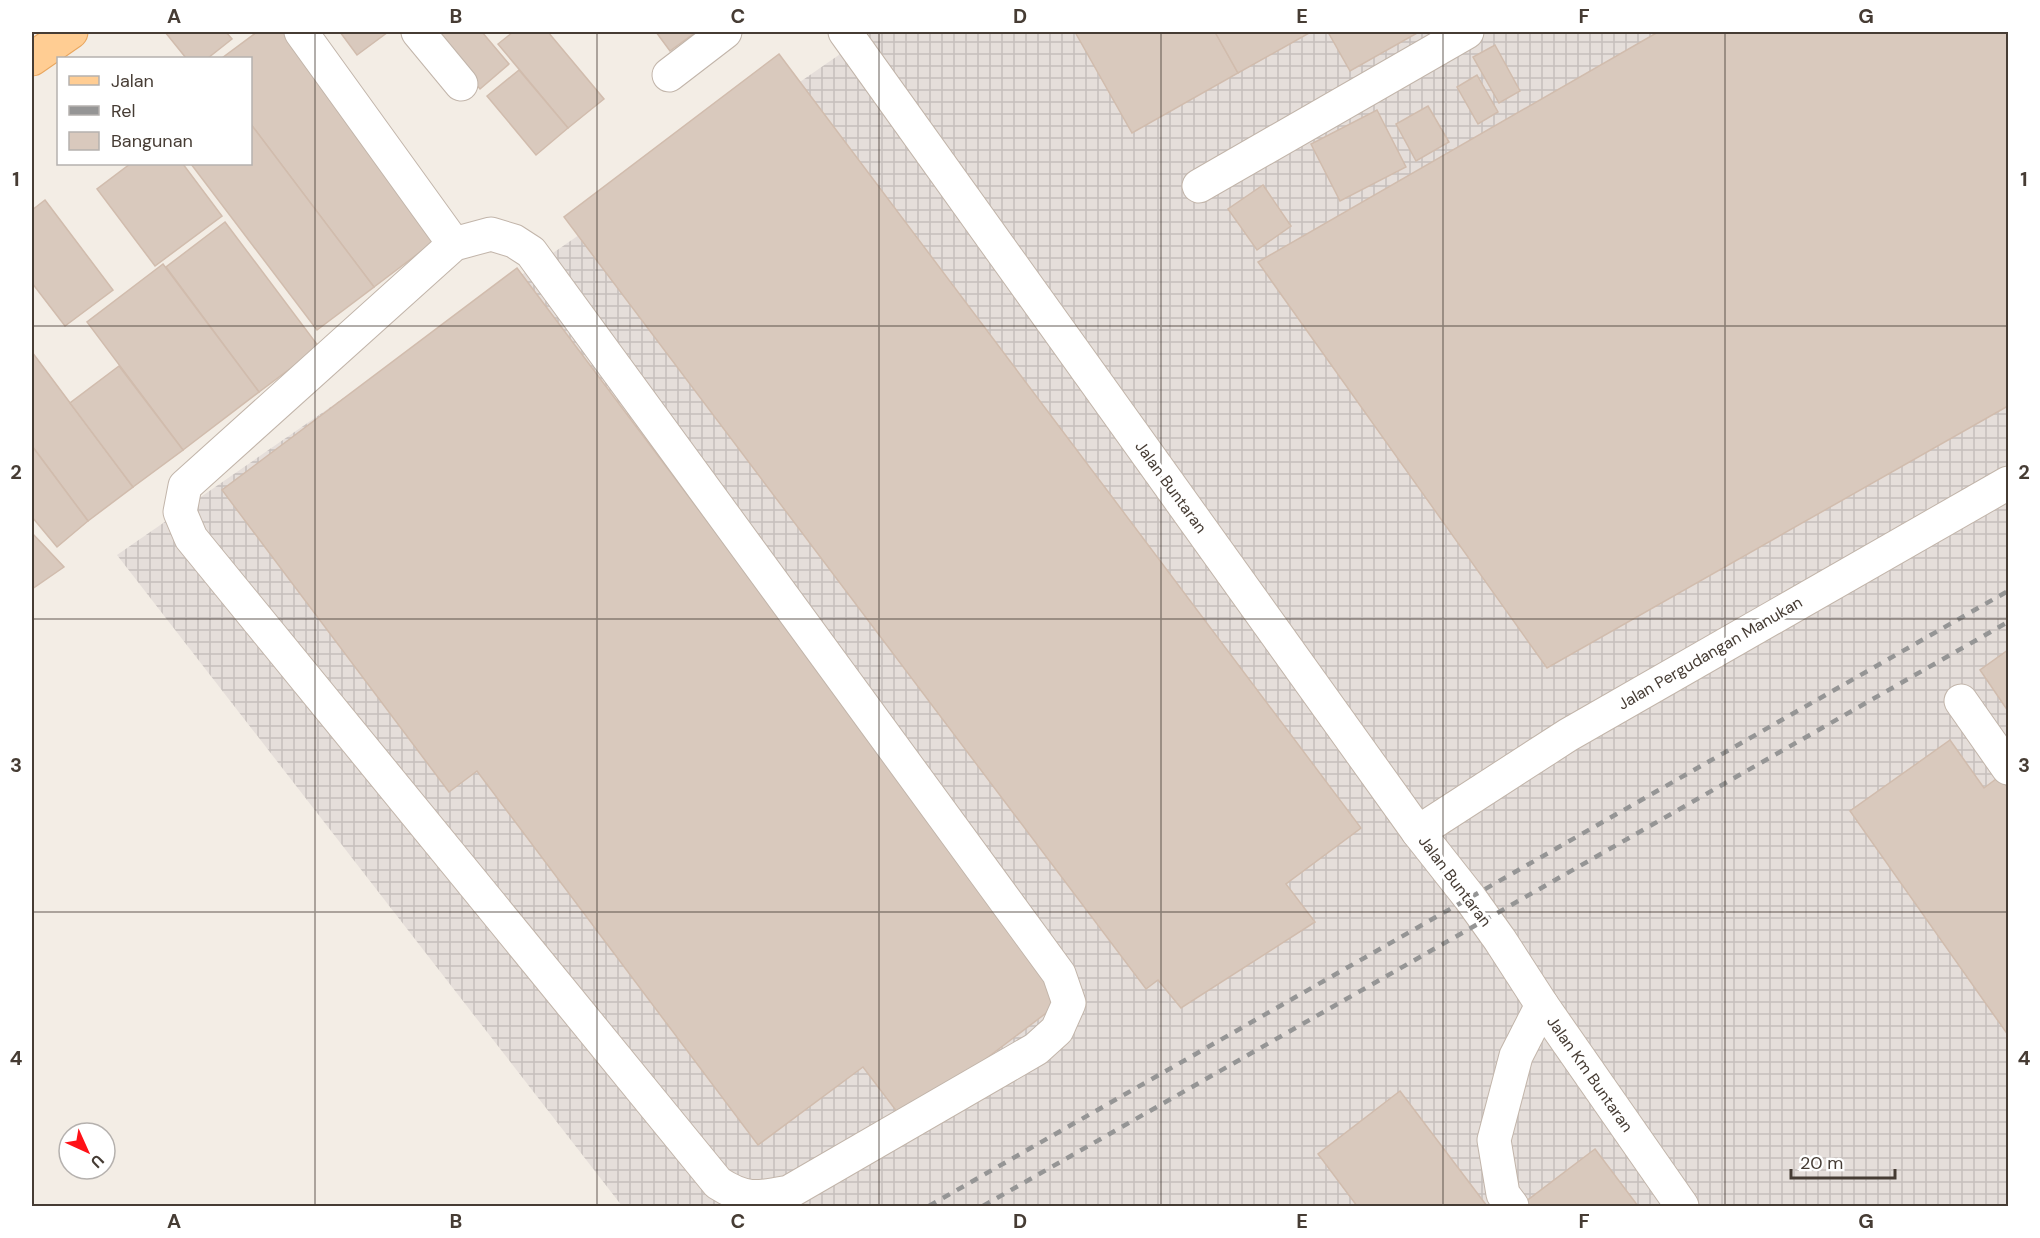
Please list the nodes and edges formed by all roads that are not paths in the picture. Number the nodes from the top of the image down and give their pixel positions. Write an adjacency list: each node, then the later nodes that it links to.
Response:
1 (71, 32): 7 (main road)
2 (302, 32): 11 (street)
3 (418, 32): 9 (street)
4 (724, 32): 8 (street)
5 (845, 32): 15 (street, Jalan Buntaran)
6 (1467, 32): 10 (street)
7 (32, 59)
8 (669, 75)
9 (461, 84)
10 (1199, 186)
11 (454, 244): 11 (street)
12 (2008, 483): 15 (street, Jalan Pergudangan Manukan)
13 (1961, 701): 14 (street)
14 (2008, 768)
15 (1418, 832): 16 (street, Jalan Buntaran)
16 (1500, 940): 17 (street, Jalan Km Buntaran)
17 (1542, 1005): 18 (street); 19 (street, Jalan Km Buntaran)
18 (1512, 1206)
19 (1682, 1206)

